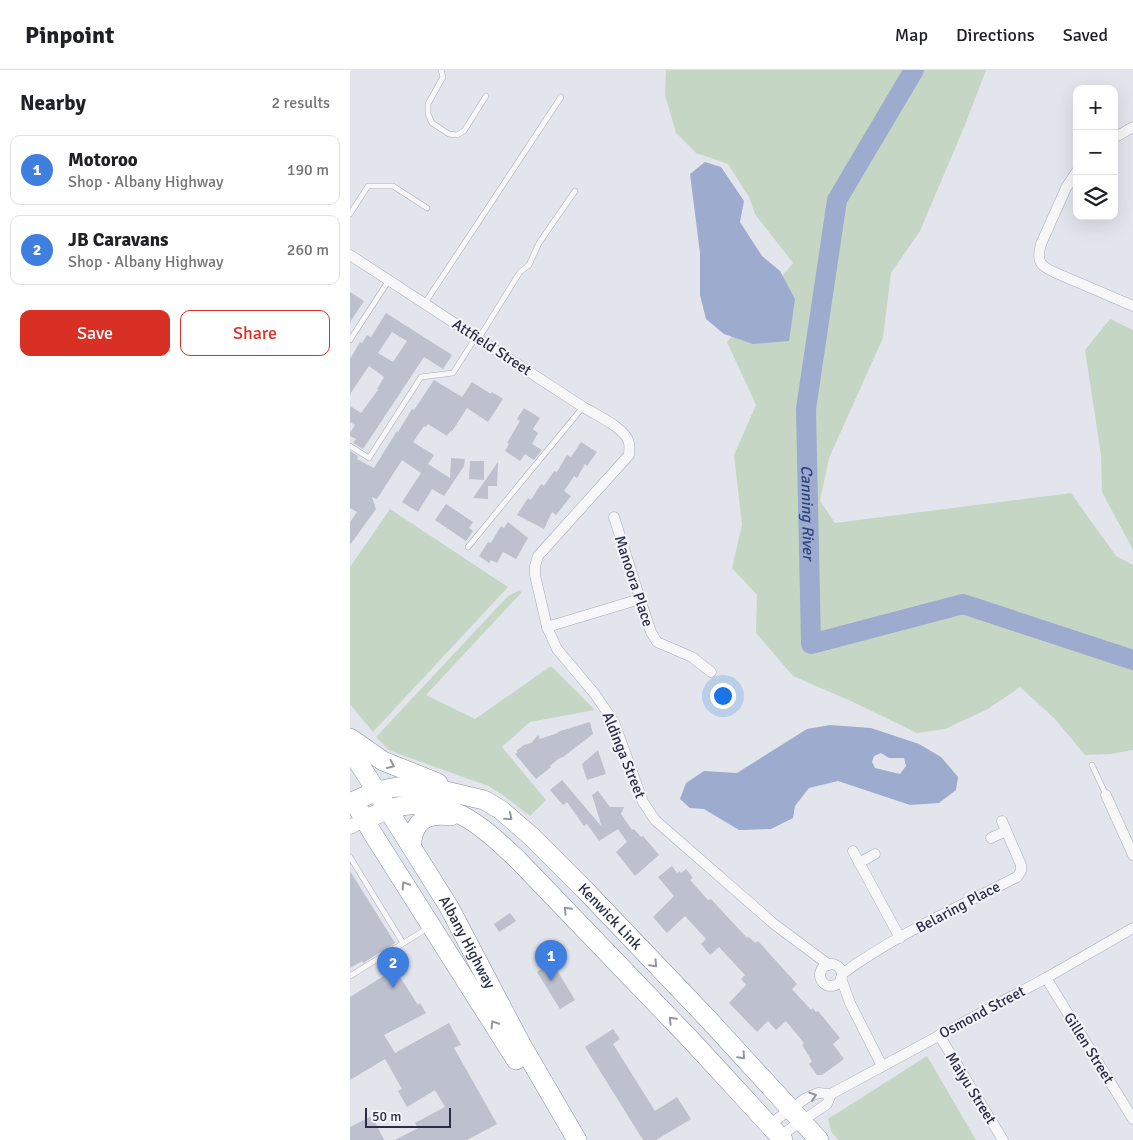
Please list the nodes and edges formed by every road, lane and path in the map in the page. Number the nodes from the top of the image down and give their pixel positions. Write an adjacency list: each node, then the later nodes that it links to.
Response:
1 (441, 70): 2 (lane)
2 (486, 96)
3 (561, 97): 12 (lane)
4 (1133, 127): 5 (street)
5 (1118, 136)
6 (1074, 175): 13 (street)
7 (575, 191): 14 (lane)
8 (427, 208): 9 (lane)
9 (350, 214)
10 (350, 255): 11 (street, Attfield Street)
11 (389, 280): 12 (street, Attfield Street); 15 (lane)
12 (425, 303): 14 (street, Attfield Street)
13 (1133, 306)
14 (478, 337): 16 (street, Attfield Street); 18 (lane)
15 (350, 340)
16 (584, 407): 17 (street, Attfield Street); 20 (lane)
17 (630, 444): 22 (street, Aldinga Street)
18 (350, 446)
19 (614, 517): 21 (street, Manoora Place)
20 (468, 548)
21 (640, 599): 22 (street); 23 (street, Manoora Place)
22 (547, 627): 47 (street, Aldinga Street)
23 (711, 672)
24 (350, 738): 30 (highway, one-way to 30)
25 (350, 749): 27 (highway, Albany Highway)
26 (1092, 765): 28 (lane)
27 (377, 791): 29 (highway, Kenwick Link); 30 (highway, Kenwick Link); 31 (highway, Albany Highway)
28 (1106, 795): 40 (street)
29 (351, 799): 34 (highway, Albany Highway)
30 (484, 800): 55 (highway, Kenwick Link, one-way to 55)
31 (388, 809): 32 (highway, Kenwick Link); 34 (highway, Kenwick Link); 37 (highway, Albany Highway)
32 (473, 820): 37 (highway); 57 (highway, Kenwick Link, one-way to 32)
33 (1002, 821): 35 (street, Belaring Place)
34 (357, 823): 43 (highway, Albany Highway, one-way to 34)
35 (1006, 831): 36 (street); 45 (street, Belaring Place)
36 (991, 838)
37 (411, 846): 59 (highway, Albany Highway)
38 (853, 851): 42 (street)
39 (875, 854): 42 (street)
40 (1133, 855)
41 (350, 857): 46 (lane)
42 (859, 863): 45 (street)
43 (431, 926): 46 (lane); 58 (highway, Albany Highway, one-way to 43)
44 (1133, 928): 49 (street, Osmond Street)
45 (900, 938): 47 (street, Belaring Place)
46 (403, 943): 48 (lane)
47 (834, 971): 50 (street); 50 (street, Aldinga Street); 51 (street, Aldinga Street)
48 (350, 976)
49 (1046, 978): 52 (street, Osmond Street); 56 (street, Gillen Street)
50 (833, 986): 51 (street, Aldinga Street)
51 (850, 1004): 53 (street, Aldinga Street)
52 (939, 1035): 53 (street, Osmond Street); 61 (street, Maiyu Street)
53 (882, 1066): 54 (street, Osmond Street)
54 (831, 1094): 55 (street, Osmond Street); 55 (street, Osmond Street, one-way to 54)
55 (796, 1115): 57 (street, Osmond Street); 57 (street, Osmond Street); 60 (highway, Kenwick Link)
56 (1133, 1119)
57 (777, 1134)
58 (566, 1140)
59 (577, 1140)
60 (819, 1140)
61 (1003, 1140)

